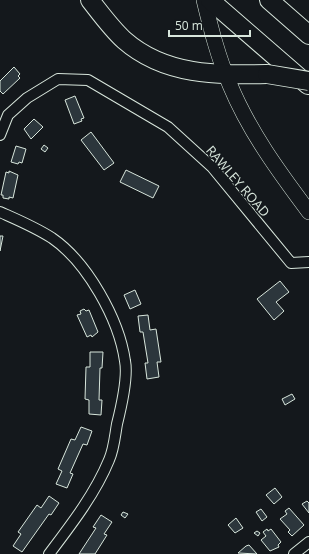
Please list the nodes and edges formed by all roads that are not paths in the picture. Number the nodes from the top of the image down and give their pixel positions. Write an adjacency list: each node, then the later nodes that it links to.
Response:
1 (90, 0): 6 (highway)
2 (204, 0): 6 (main road)
3 (210, 0): 8 (highway)
4 (268, 0): 5 (highway)
5 (309, 35)
6 (226, 76): 7 (highway, bridge); 11 (main road)
7 (309, 81)
8 (309, 85)
9 (0, 135): 12 (street, RAWLEY ROAD)
10 (0, 212): 14 (street)
11 (309, 212)
12 (309, 262)
13 (309, 542): 15 (street)
14 (48, 554)
15 (294, 554)

